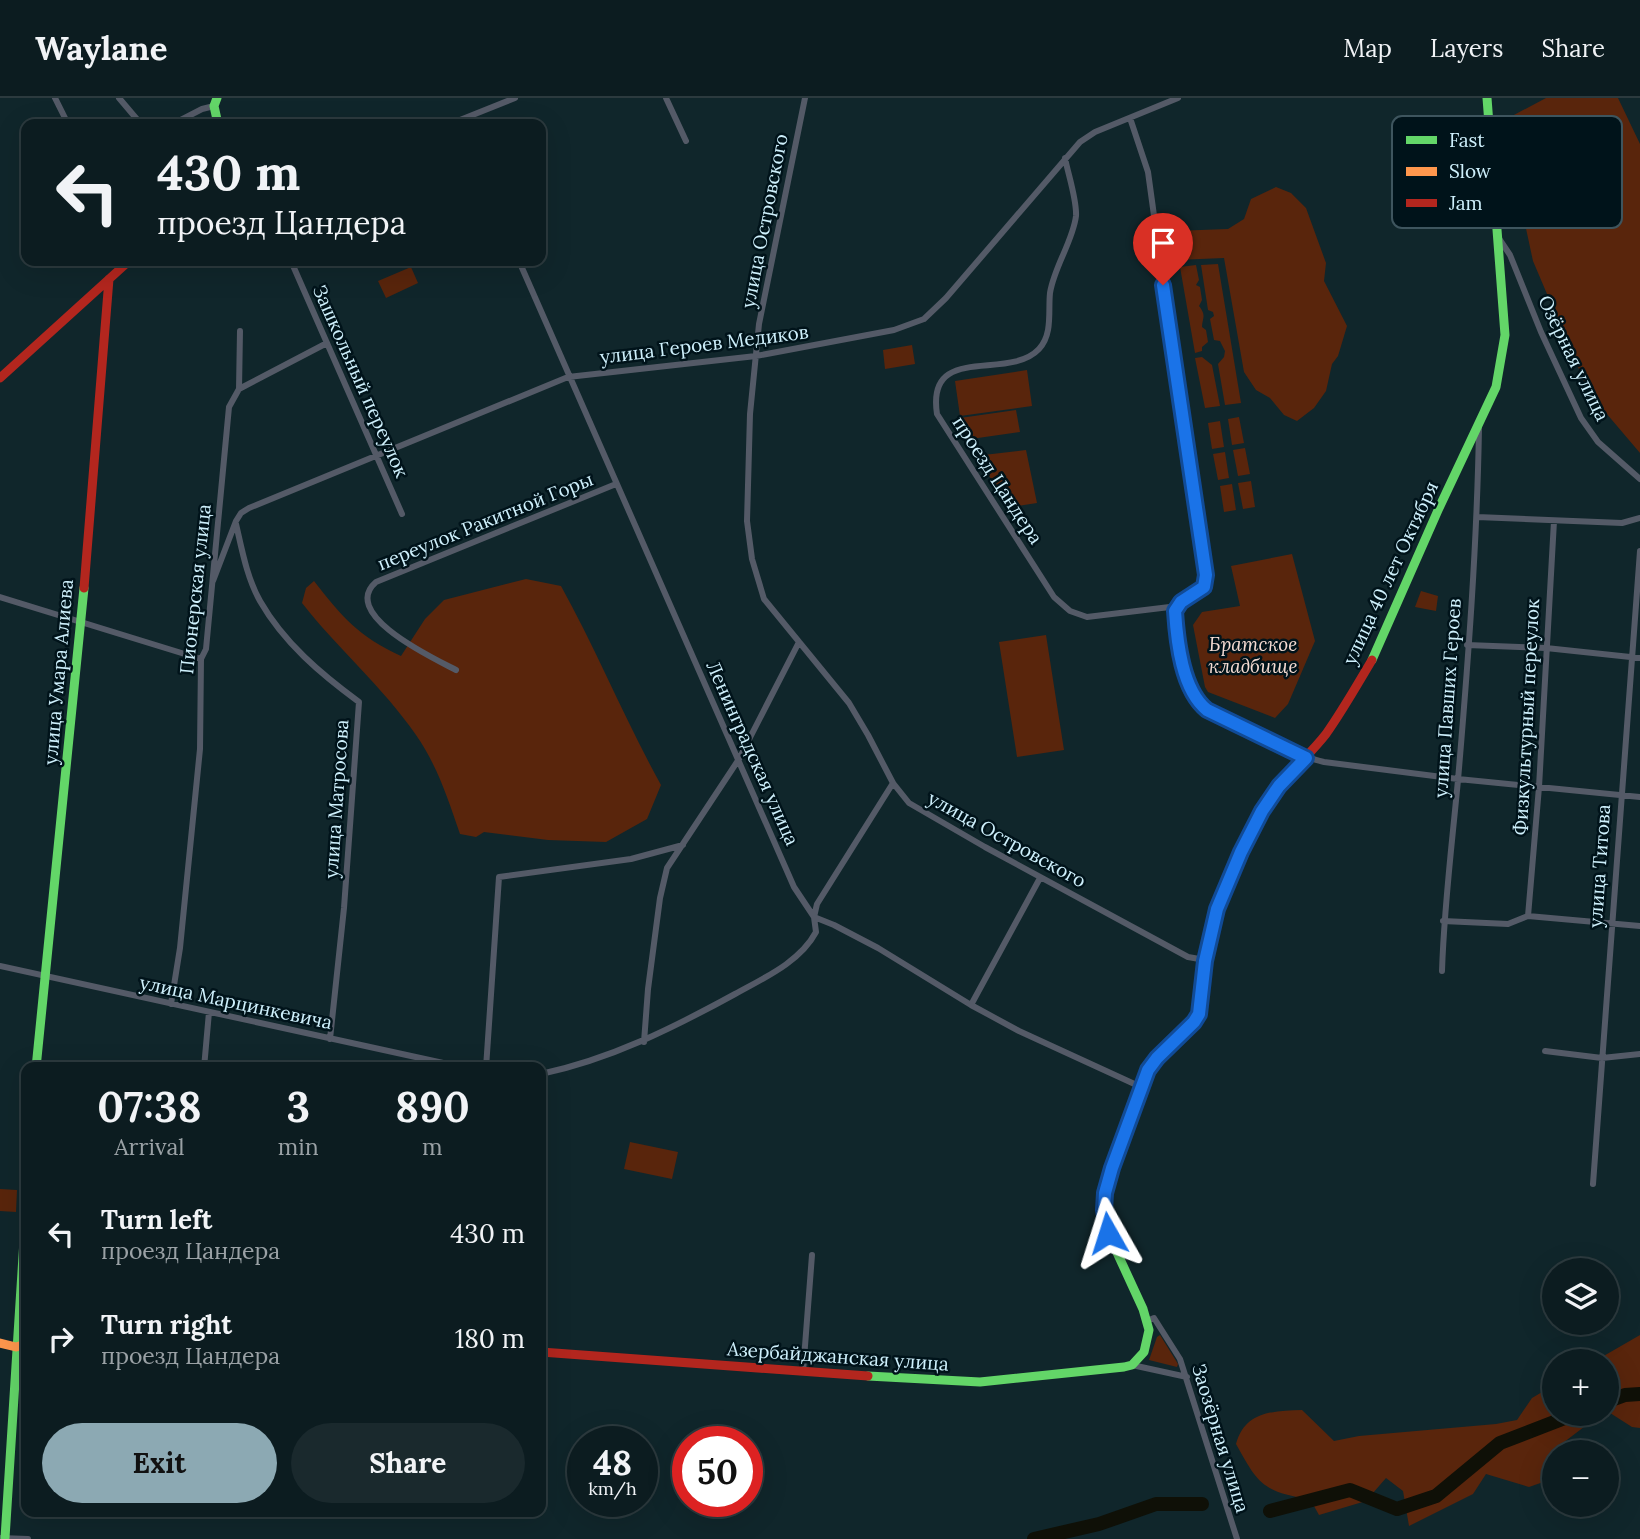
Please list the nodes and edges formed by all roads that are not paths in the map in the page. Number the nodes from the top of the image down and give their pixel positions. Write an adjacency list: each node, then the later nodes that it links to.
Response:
1 (55, 98): 11 (street)
2 (120, 98): 12 (street)
3 (515, 98): 14 (street)
4 (666, 98): 15 (street)
5 (805, 98): 25 (street, улица Островского)
6 (1178, 98): 10 (street, улица Героев Медиков)
7 (1487, 98): 9 (main road, улица 40 лет Октября)
8 (216, 102): 13 (street)
9 (1488, 116)
10 (1130, 118): 16 (street, улица Героев Медиков); 41 (street)
11 (66, 119)
12 (137, 119)
13 (183, 119)
14 (466, 119)
15 (686, 141)
16 (1065, 158): 25 (street, улица Героев Медиков); 41 (street, проезд Цандера)
17 (1496, 228): 18 (main road, улица 40 лет Октября)
18 (1497, 236): 29 (main road, улица 40 лет Октября); 31 (street, Озёрная улица)
19 (123, 266): 22 (main road)
20 (293, 266): 24 (street, Зашкольный переулок)
21 (521, 266): 26 (street, Ленинградская улица)
22 (108, 279): 27 (main road); 42 (main road, улица Умара Алиева)
23 (240, 331): 28 (street, Пионерская улица)
24 (327, 343): 28 (street); 30 (street, Зашкольный переулок)
25 (756, 356): 26 (street, улица Героев Медиков); 43 (street, улица Островского)
26 (568, 377): 30 (street, улица Героев Медиков); 32 (street, Ленинградская улица)
27 (0, 378)
28 (239, 389): 39 (street, Пионерская улица)
29 (1479, 427): 34 (street, улица Павших Героев); 49 (main road, улица 40 лет Октября)
30 (378, 456): 33 (street, Зашкольный переулок); 37 (street, улица Героев Медиков)
31 (1640, 479)
32 (616, 484): 48 (street, переулок Ракитной Горы); 50 (street, Ленинградская улица)
33 (402, 514)
34 (1477, 517): 36 (street); 44 (street, улица Павших Героев)
35 (1640, 518): 36 (street)
36 (1554, 521): 45 (street, Физкультурный переулок)
37 (236, 522): 39 (street); 70 (street, улица Матросова)
38 (1640, 551): 46 (street, улица Титова)
39 (213, 581): 47 (street, Пионерская улица)
40 (0, 597): 42 (street)
41 (1178, 606): 49 (street)
42 (81, 622): 47 (street); 66 (main road, улица Умара Алиева)
43 (799, 642): 50 (street); 52 (street, улица Островского)
44 (1467, 645): 45 (street); 51 (street, улица Павших Героев)
45 (1546, 648): 46 (street); 53 (street, Физкультурный переулок)
46 (1636, 658): 54 (street, улица Титова)
47 (201, 659): 67 (street, Пионерская улица)
48 (456, 670)
49 (1306, 758): 51 (street); 63 (main road, улица 40 лет Октября)
50 (739, 759): 56 (street); 59 (street, Ленинградская улица)
51 (1458, 779): 53 (street); 60 (street, улица Павших Героев)
52 (893, 783): 57 (street, улица Островского); 59 (street)
53 (1539, 787): 54 (street); 58 (street, Физкультурный переулок)
54 (1620, 796): 55 (street); 61 (street, улица Титова)
55 (1640, 797)
56 (683, 845): 71 (street); 78 (street)
57 (1040, 877): 63 (street, улица Островского); 68 (street)
58 (1528, 916): 60 (street); 61 (street)
59 (814, 917): 68 (street); 71 (street)
60 (1443, 921): 65 (street, улица Павших Героев)
61 (1611, 925): 62 (street); 74 (street, улица Титова)
62 (1640, 926)
63 (1205, 961): 80 (main road, улица 40 лет Октября)
64 (0, 966): 66 (street, улица Марцинкевича)
65 (1442, 971)
66 (44, 976): 67 (street, улица Марцинкевича); 75 (main road, улица Умара Алиева)
67 (171, 1004): 69 (street, улица Марцинкевича)
68 (971, 1005): 80 (street)
69 (209, 1012): 70 (street, улица Марцинкевича); 76 (street)
70 (330, 1039): 77 (street, улица Марцинкевича)
71 (645, 1042): 79 (street)
72 (1545, 1051): 74 (street)
73 (1640, 1054): 74 (street)
74 (1602, 1058): 81 (street, улица Титова)
75 (37, 1062)
76 (205, 1062)
77 (438, 1062)
78 (486, 1062)
79 (546, 1073)
80 (1141, 1087): 83 (main road, улица 40 лет Октября)
81 (1593, 1184)
82 (812, 1255): 88 (street)
83 (1147, 1321): 87 (main road); 89 (street, Заозёрная улица)
84 (0, 1343): 85 (main road)
85 (21, 1346): 90 (main road)
86 (546, 1352): 88 (main road, Азербайджанская улица)
87 (1132, 1365): 88 (main road, Азербайджанская улица); 89 (street)
88 (803, 1372)
89 (1187, 1377): 92 (street, Заозёрная улица)
90 (2, 1538): 91 (street)
91 (28, 1539)
92 (1237, 1539)

